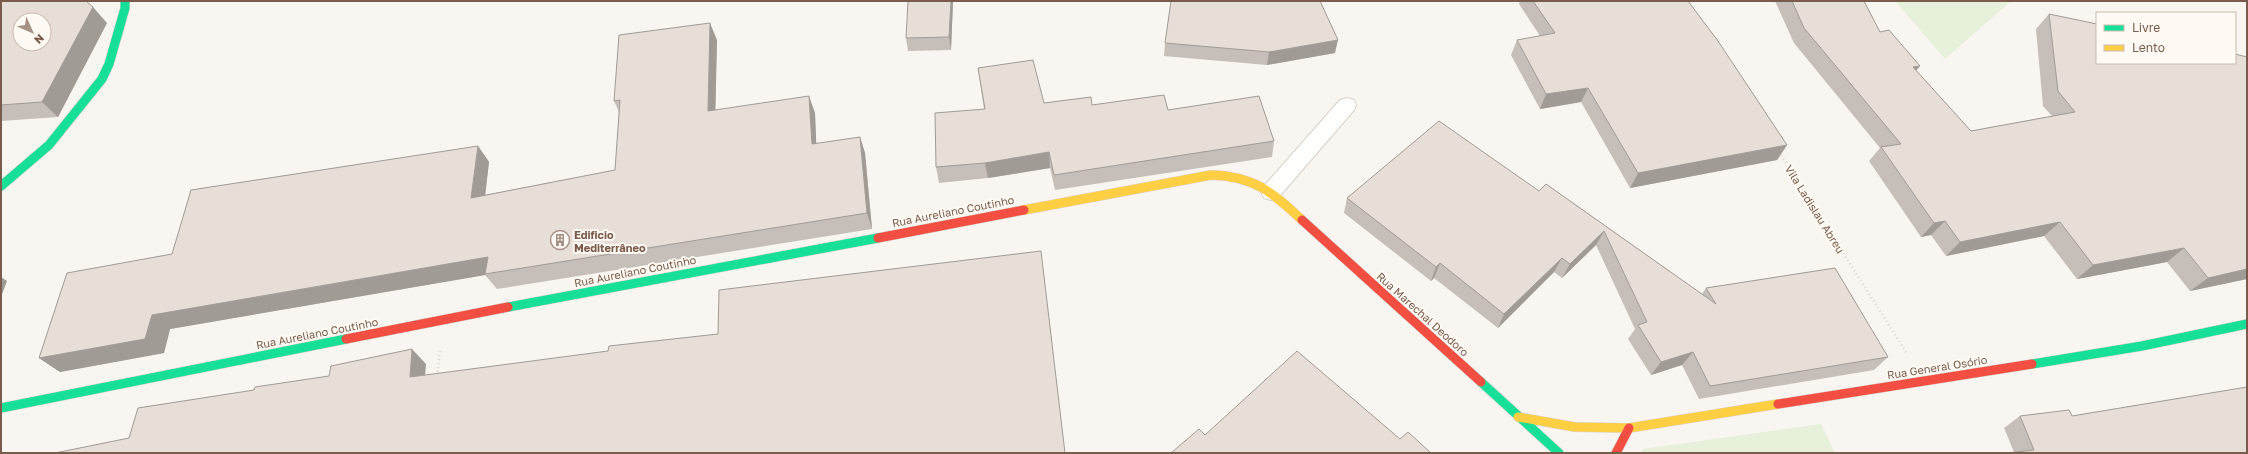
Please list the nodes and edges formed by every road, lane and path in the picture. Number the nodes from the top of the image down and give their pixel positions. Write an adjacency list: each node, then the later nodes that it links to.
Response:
1 (125, 1): 4 (main road)
2 (1347, 105): 5 (lane)
3 (1778, 150): 8 (path, Vila Ladislau Abreu)
4 (1, 186)
5 (1271, 192): 6 (main road, Rua Aureliano Coutinho); 11 (main road, Rua Marechal Deodoro)
6 (445, 319): 9 (path); 10 (main road, Rua Aureliano Coutinho)
7 (2247, 324): 8 (main road, Rua General Osório)
8 (1924, 382): 12 (main road, Rua General Osório)
9 (436, 384)
10 (1, 408)
11 (1518, 417): 12 (main road, Rua General Osório); 13 (main road, Rua Marechal Deodoro)
12 (1629, 428): 14 (main road)
13 (1559, 453)
14 (1616, 453)

